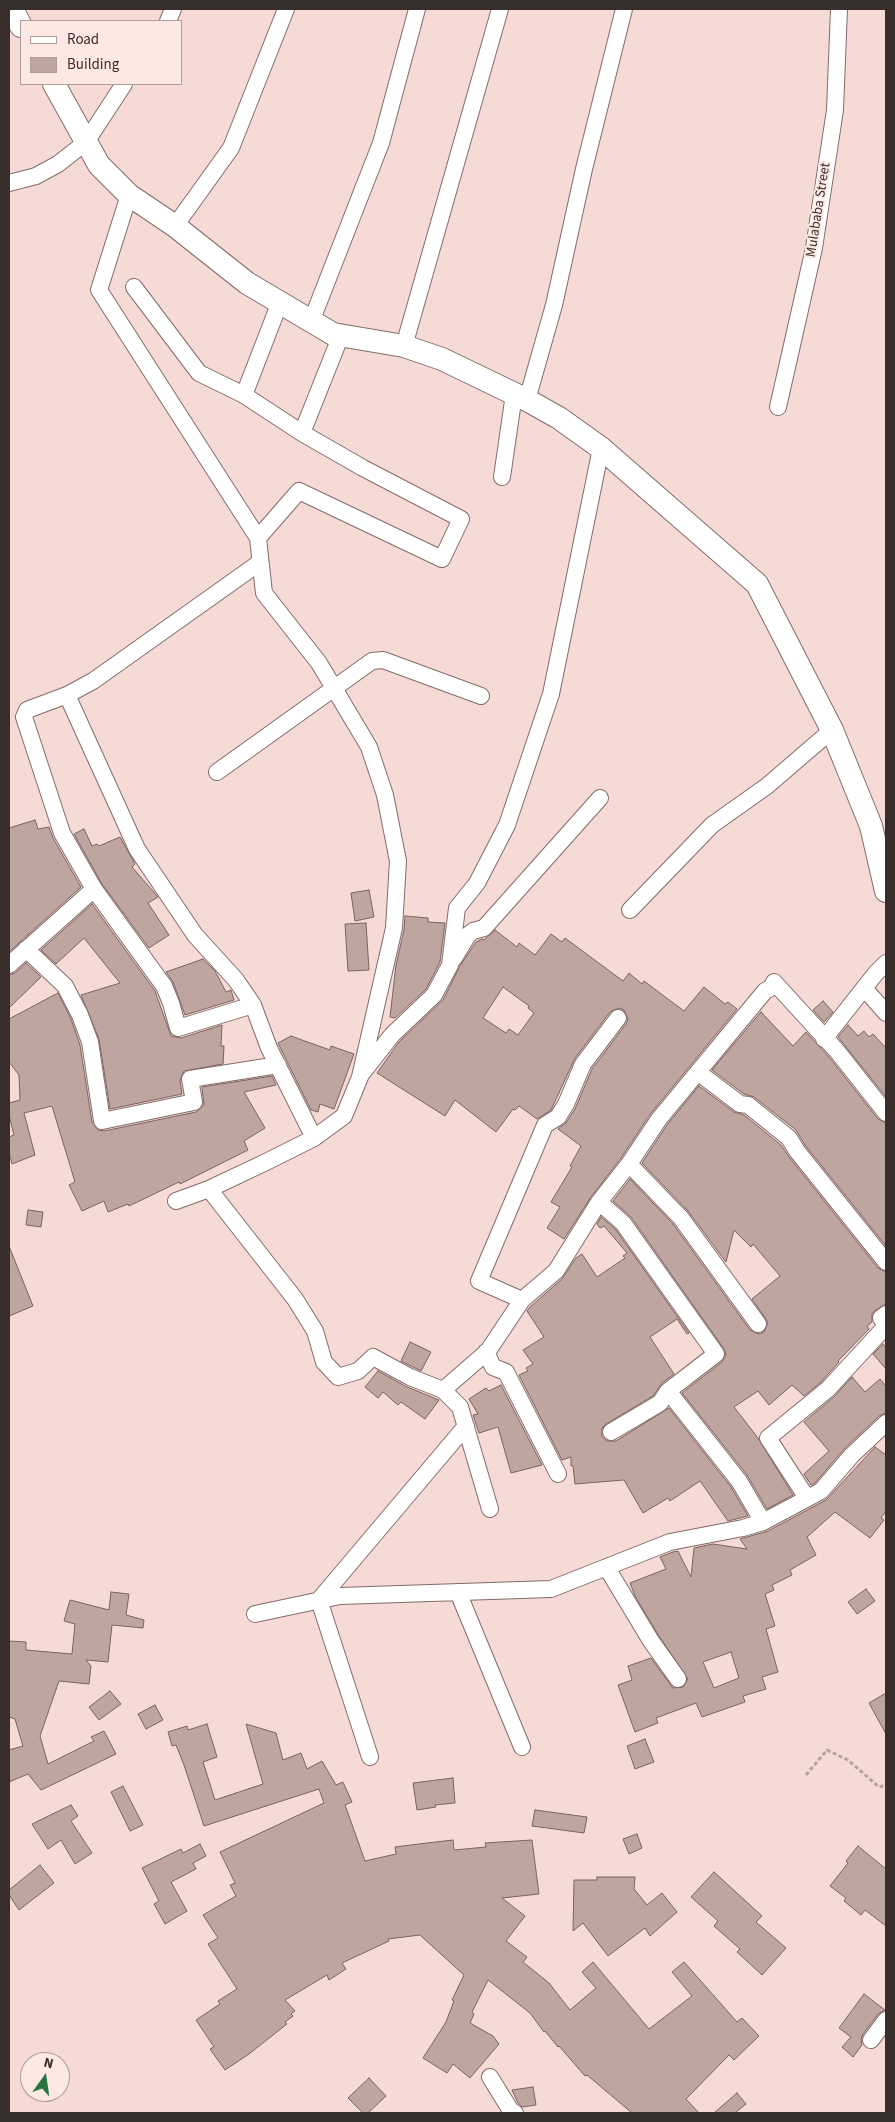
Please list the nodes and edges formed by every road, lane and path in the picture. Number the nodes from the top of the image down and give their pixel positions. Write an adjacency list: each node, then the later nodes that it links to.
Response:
1 (12, 9): 7 (street)
2 (286, 9): 13 (street)
3 (417, 9): 16 (street)
4 (500, 9): 18 (street)
5 (624, 9): 20 (street)
6 (839, 9): 21 (street, Mulababa Street)
7 (20, 24)
8 (55, 85): 10 (street)
9 (123, 85): 10 (street)
10 (86, 142): 11 (street); 12 (street)
11 (9, 183)
12 (129, 195): 13 (street); 25 (street)
13 (175, 226): 15 (street)
14 (134, 287): 19 (street)
15 (280, 302): 16 (street); 19 (street)
16 (311, 322): 17 (street)
17 (341, 335): 18 (street); 22 (street)
18 (404, 346): 20 (street)
19 (244, 395): 22 (street)
20 (520, 397): 23 (street); 24 (street)
21 (778, 407)
22 (302, 433): 25 (street)
23 (600, 448): 30 (street); 39 (street)
24 (502, 477)
25 (258, 538): 26 (street)
26 (260, 563): 27 (street); 28 (street)
27 (334, 689): 29 (street); 31 (street); 47 (street)
28 (67, 695): 33 (street); 41 (street)
29 (481, 696)
30 (832, 730): 34 (street); 35 (street)
31 (217, 772)
32 (600, 798): 39 (street)
33 (94, 889): 36 (street); 41 (street)
34 (886, 891)
35 (630, 910)
36 (26, 950): 38 (street); 45 (street)
37 (886, 964): 40 (street)
38 (9, 965)
39 (450, 965): 47 (street)
40 (864, 988): 42 (street); 44 (street)
41 (254, 1005): 45 (street)
42 (886, 1013)
43 (618, 1018): 55 (street)
44 (824, 1039): 46 (street); 48 (street)
45 (278, 1065): 49 (street)
46 (699, 1073): 50 (street); 54 (street)
47 (360, 1077): 49 (street)
48 (886, 1113)
49 (314, 1138): 51 (street)
50 (630, 1164): 53 (street); 57 (street)
51 (209, 1189): 52 (street); 59 (street)
52 (176, 1201)
53 (599, 1202): 55 (street); 60 (street)
54 (886, 1262)
55 (522, 1300): 58 (street)
56 (886, 1314): 65 (street)
57 (758, 1324)
58 (486, 1352): 59 (street); 64 (street)
59 (443, 1390): 62 (street)
60 (668, 1391): 63 (street); 67 (street)
61 (886, 1423): 65 (street)
62 (466, 1426): 66 (street); 70 (street)
63 (611, 1432)
64 (558, 1474)
65 (807, 1498): 67 (street)
66 (490, 1509)
67 (763, 1522): 68 (street)
68 (607, 1568): 69 (street); 72 (street)
69 (458, 1592): 70 (street); 73 (street)
70 (320, 1600): 71 (street); 74 (street)
71 (255, 1614)
72 (678, 1679)
73 (522, 1747)
74 (370, 1757)
75 (806, 1775): 76 (path)
76 (886, 1785)
77 (886, 2020): 78 (street)
78 (871, 2040)
79 (490, 2077): 80 (street)
80 (515, 2113)

